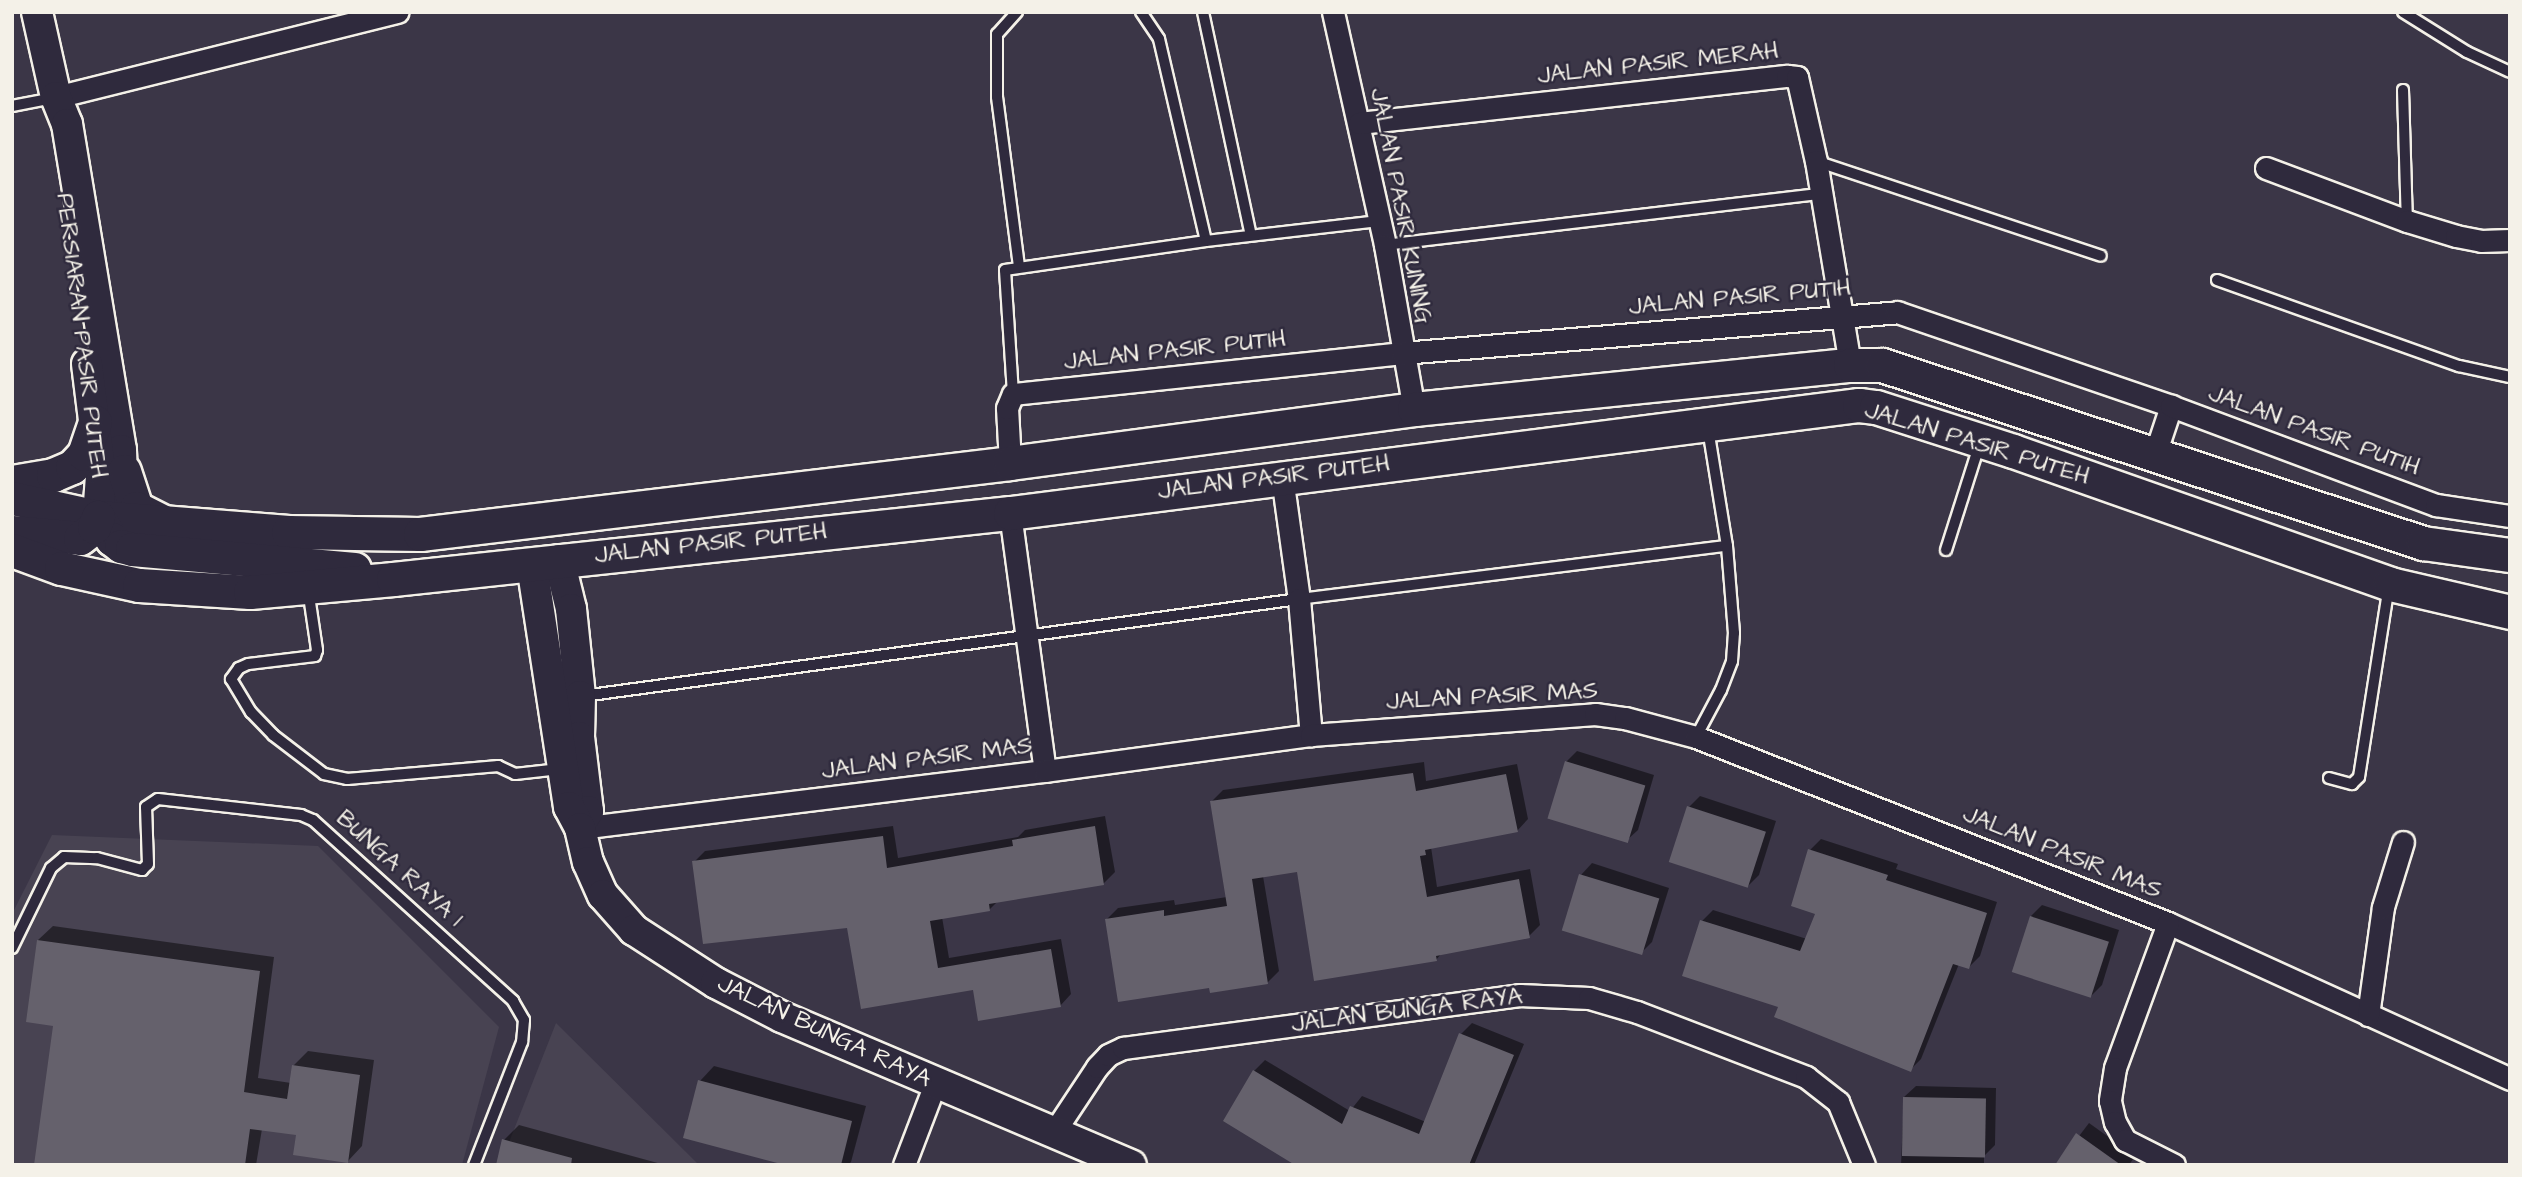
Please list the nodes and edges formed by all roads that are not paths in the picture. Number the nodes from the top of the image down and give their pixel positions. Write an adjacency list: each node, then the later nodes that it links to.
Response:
1 (37, 12): 11 (main road, PERSIARAN PASIR PUTEH)
2 (398, 12): 8 (street)
3 (1017, 12): 24 (lane)
4 (1141, 12): 21 (lane)
5 (1203, 12): 19 (lane)
6 (1333, 12): 13 (street, JALAN PASIR KUNING)
7 (2403, 12): 9 (lane)
8 (305, 22): 11 (street)
9 (2510, 72)
10 (2403, 90): 18 (lane)
11 (56, 97): 12 (lane); 33 (main road, PERSIARAN PASIR PUTEH); 39 (main road, PERSIARAN PASIR PUTEH)
12 (12, 106)
13 (1359, 123): 14 (street, JALAN PASIR MERAH); 17 (street, JALAN PASIR KUNING)
14 (1816, 161): 16 (street, JALAN PASIR MERAH); 23 (lane)
15 (2266, 168): 18 (street)
16 (1822, 194): 22 (lane); 26 (street, JALAN PASIR MERAH)
17 (1379, 221): 19 (lane); 22 (street, JALAN PASIR KUNING)
18 (2407, 221): 20 (street)
19 (1251, 235): 21 (lane)
20 (2510, 240)
21 (1206, 241): 24 (lane)
22 (1385, 245): 27 (street, JALAN PASIR KUNING)
23 (2101, 256)
24 (1019, 266): 30 (lane)
25 (2217, 280): 29 (lane)
26 (1842, 315): 27 (street, JALAN PASIR PUTIH); 28 (street, JALAN PASIR MERAH); 31 (street, JALAN PASIR PUTIH)
27 (1402, 353): 30 (street, JALAN PASIR PUTIH); 32 (street, JALAN PASIR KUNING)
28 (1850, 365): 32 (main road, JALAN PASIR PUTEH); 36 (main road); 37 (main road, JALAN PASIR PUTEH)
29 (2510, 377)
30 (1013, 394): 38 (street)
31 (2171, 406): 37 (street); 45 (street, JALAN PASIR PUTIH)
32 (1414, 409): 38 (main road, JALAN PASIR PUTEH)
33 (95, 422): 41 (main road); 46 (main road, PERSIARAN PASIR PUTEH)
34 (1707, 422): 35 (main road, JALAN PASIR PUTEH); 40 (main road, JALAN PASIR PUTEH); 50 (lane)
35 (1980, 441): 36 (main road, JALAN PASIR PUTEH); 52 (lane)
36 (2013, 451): 56 (main road, JALAN PASIR PUTEH)
37 (2155, 454): 53 (main road, JALAN PASIR PUTEH)
38 (1010, 463): 44 (main road, JALAN PASIR PUTEH)
39 (124, 471): 46 (main road, PERSIARAN PASIR PUTEH); 47 (main road)
40 (1282, 477): 43 (main road, JALAN PASIR PUTEH); 58 (street)
41 (12, 482)
42 (12, 498): 46 (main road, JALAN PASIR PUTEH)
43 (1010, 513): 54 (main road, JALAN PASIR PUTEH); 60 (street)
44 (552, 516): 49 (main road, JALAN PASIR PUTEH); 54 (main road)
45 (2510, 516)
46 (98, 517): 47 (main road, JALAN PASIR PUTEH); 48 (main road); 55 (main road)
47 (165, 522): 49 (main road, JALAN PASIR PUTEH)
48 (12, 532)
49 (420, 534): 54 (main road)
50 (1727, 546): 58 (lane); 63 (lane)
51 (12, 550): 57 (main road, JALAN PASIR PUTEH)
52 (1947, 550)
53 (2510, 555)
54 (543, 557): 55 (main road, JALAN PASIR PUTEH); 61 (main road, JALAN BUNGA RAYA); 64 (main road, JALAN BUNGA RAYA)
55 (393, 579): 57 (main road, JALAN PASIR PUTEH)
56 (2390, 584): 59 (main road, JALAN PASIR PUTEH); 66 (lane)
57 (307, 587): 64 (lane)
58 (1299, 599): 60 (lane); 62 (street)
59 (2510, 612)
60 (1026, 635): 61 (lane); 65 (street)
61 (580, 696): 67 (main road, JALAN BUNGA RAYA)
62 (1311, 735): 63 (street, JALAN PASIR MAS); 65 (street, JALAN PASIR MAS)
63 (1696, 737): 69 (street, JALAN PASIR MAS)
64 (561, 768): 67 (main road, JALAN BUNGA RAYA)
65 (1045, 772): 67 (street, JALAN PASIR MAS)
66 (2329, 778)
67 (580, 828): 73 (main road, JALAN BUNGA RAYA)
68 (2403, 842): 71 (street)
69 (2168, 923): 71 (street, JALAN PASIR MAS); 79 (street)
70 (12, 947): 75 (lane, BUNGA RAYA 1)
71 (2368, 1014): 72 (street, JALAN PASIR MAS)
72 (2510, 1079)
73 (935, 1084): 74 (main road, JALAN BUNGA RAYA); 76 (street)
74 (1054, 1132): 77 (main road, JALAN BUNGA RAYA); 78 (street, JALAN BUNGA RAYA)
75 (474, 1165)
76 (904, 1165)
77 (1131, 1165)
78 (1864, 1165)
79 (2173, 1165)

